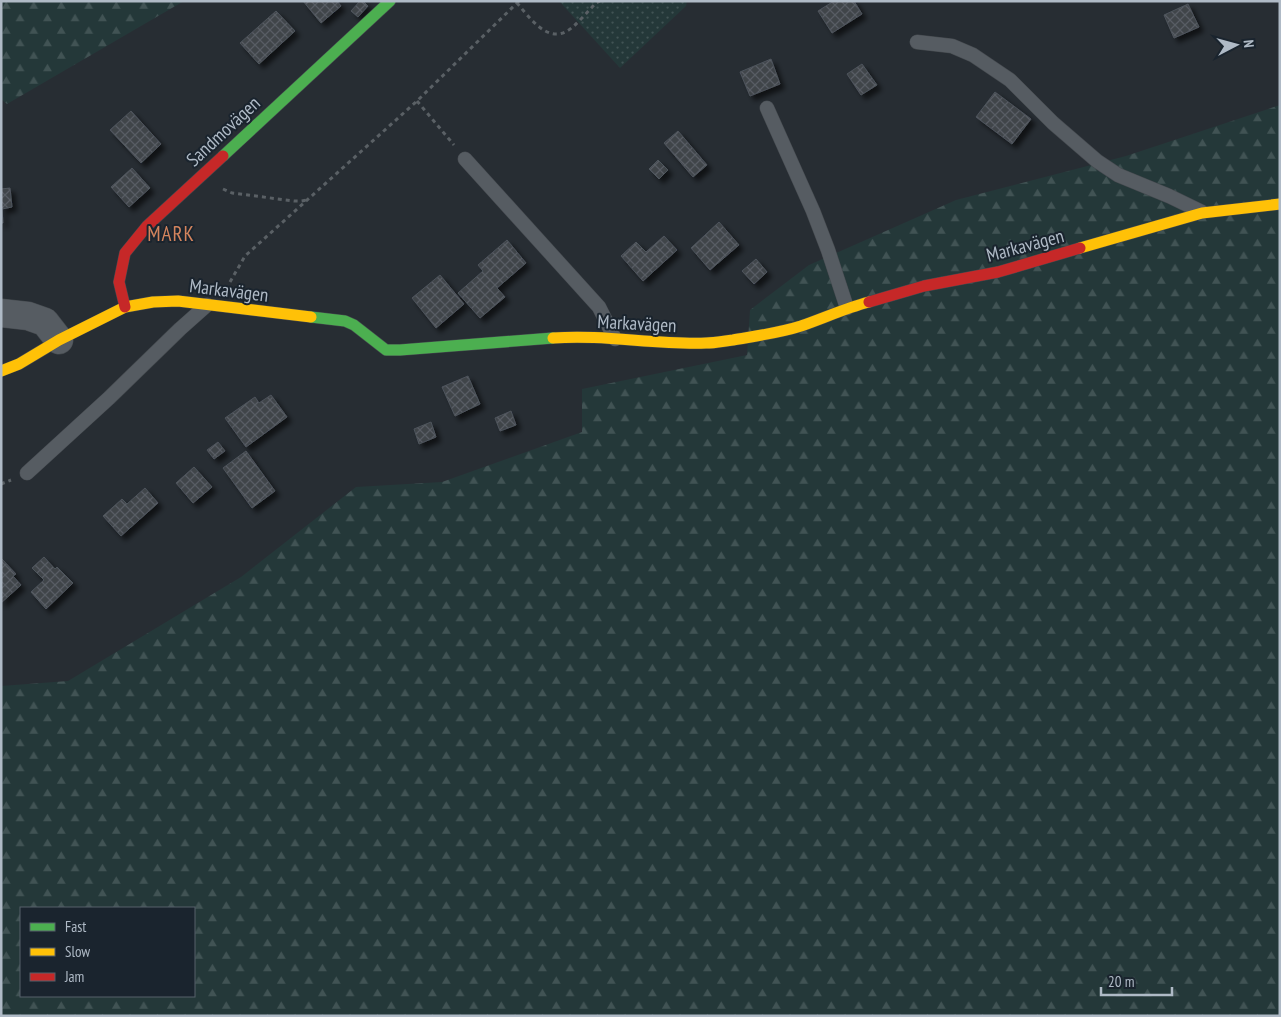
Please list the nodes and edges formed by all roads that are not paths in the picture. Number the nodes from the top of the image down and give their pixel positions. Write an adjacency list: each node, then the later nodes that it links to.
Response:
1 (390, 1): 8 (street, Sandmovägen)
2 (917, 42): 6 (lane)
3 (767, 108): 9 (lane)
4 (465, 159): 11 (lane)
5 (1280, 204): 6 (street, Markavägen)
6 (1202, 213): 9 (street, Markavägen)
7 (208, 305): 8 (street, Markavägen); 11 (street, Markavägen); 14 (lane)
8 (125, 307): 12 (street, Markavägen)
9 (847, 308): 11 (street, Markavägen)
10 (1, 313): 12 (street)
11 (616, 339)
12 (59, 340): 13 (street, Markavägen)
13 (1, 371)
14 (27, 473)

